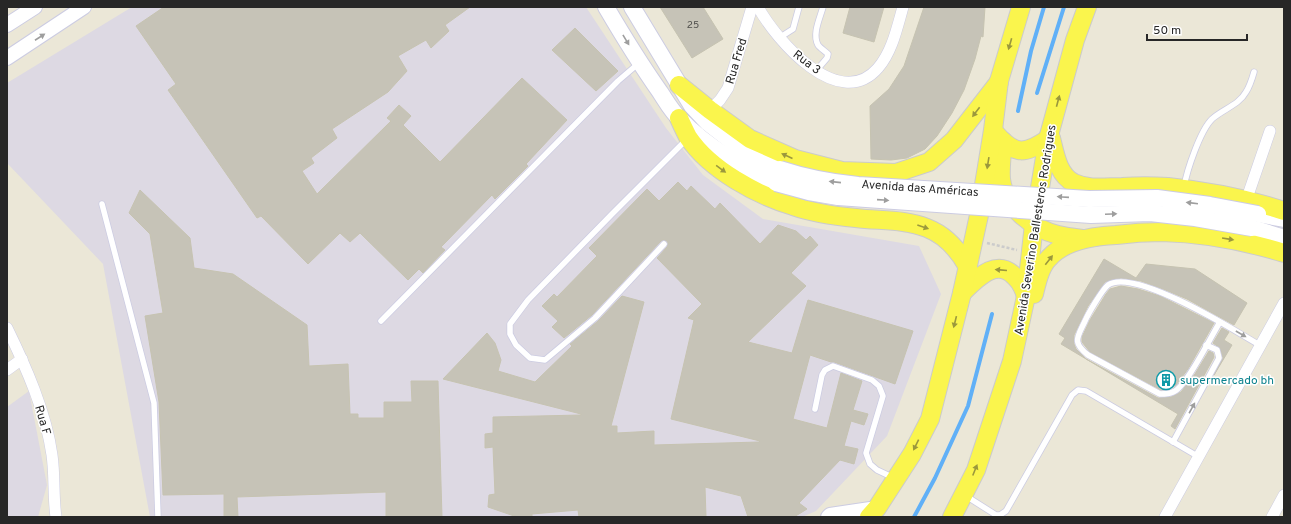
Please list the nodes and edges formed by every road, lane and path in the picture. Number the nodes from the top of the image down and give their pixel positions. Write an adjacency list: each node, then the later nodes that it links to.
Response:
1 (35, 7): 13 (street)
2 (84, 7): 12 (street)
3 (606, 7): 16 (main road, one-way to 16)
4 (632, 7): 20 (main road)
5 (752, 7): 21 (street, Rua Fred)
6 (758, 7): 14 (street, Rua 3)
7 (799, 7): 14 (lane)
8 (823, 7): 17 (lane)
9 (903, 7): 17 (street, Rua 3)
10 (1021, 7): 19 (main road, one-way to 19)
11 (1087, 7): 25 (main road, Avenida Severino Ballesteros Rodrigues, one-way to 11)
12 (69, 11): 15 (street, one-way to 12)
13 (7, 25)
14 (779, 38): 17 (street, Rua 3)
15 (7, 58)
16 (640, 63): 22 (main road); 44 (lane)
17 (816, 72)
18 (1254, 72): 28 (lane)
19 (999, 81): 21 (main road, one-way to 21); 24 (main road)
20 (679, 85): 21 (main road); 27 (main road)
21 (710, 110)
22 (679, 118): 26 (main road); 27 (main road)
23 (1270, 130): 29 (street)
24 (998, 136): 25 (main road); 34 (main road); 36 (main road, one-way to 36)
25 (1049, 136): 28 (main road); 34 (main road, Avenida Severino Ballesteros Rodrigues)
26 (688, 137): 37 (lane); 40 (main road, one-way to 40)
27 (778, 176): 33 (main road, bridge)
28 (1183, 189): 29 (main road, one-way to 28)
29 (1246, 201): 31 (main road)
30 (102, 204): 61 (lane)
31 (1284, 211)
32 (1284, 219): 33 (main road)
33 (1255, 221): 38 (main road)
34 (1034, 224): 35 (main road); 39 (main road, Avenida Severino Ballesteros Rodrigues)
35 (1083, 239): 38 (main road, one-way to 38); 50 (main road, one-way to 35)
36 (974, 241): 39 (path); 40 (main road)
37 (664, 244)
38 (1283, 250)
39 (1031, 253): 42 (main road, Avenida Severino Ballesteros Rodrigues)
40 (968, 267): 41 (main road)
41 (962, 293): 42 (main road, one-way to 41); 55 (main road, one-way to 55)
42 (1026, 296): 50 (main road, Avenida Severino Ballesteros Rodrigues)
43 (1284, 303): 48 (street)
44 (381, 321)
45 (1220, 322): 47 (lane); 47 (lane); 48 (lane, one-way to 48)
46 (7, 328): 49 (street, Rua F)
47 (1206, 345): 53 (lane, one-way to 47)
48 (1261, 346): 54 (street)
49 (22, 359): 51 (street); 60 (street, Rua F)
50 (1012, 361): 56 (main road, Avenida Severino Ballesteros Rodrigues, one-way to 50)
51 (7, 370)
52 (816, 409): 55 (lane)
53 (1173, 442): 54 (lane); 56 (lane)
54 (1199, 457): 64 (street)
55 (896, 479): 58 (main road)
56 (964, 494): 63 (main road, Avenida Severino Ballesteros Rodrigues)
57 (1284, 495): 59 (street)
58 (873, 513): 62 (street)
59 (1277, 513)
60 (56, 517)
61 (158, 517)
62 (828, 517)
63 (952, 517)
64 (1165, 517)

